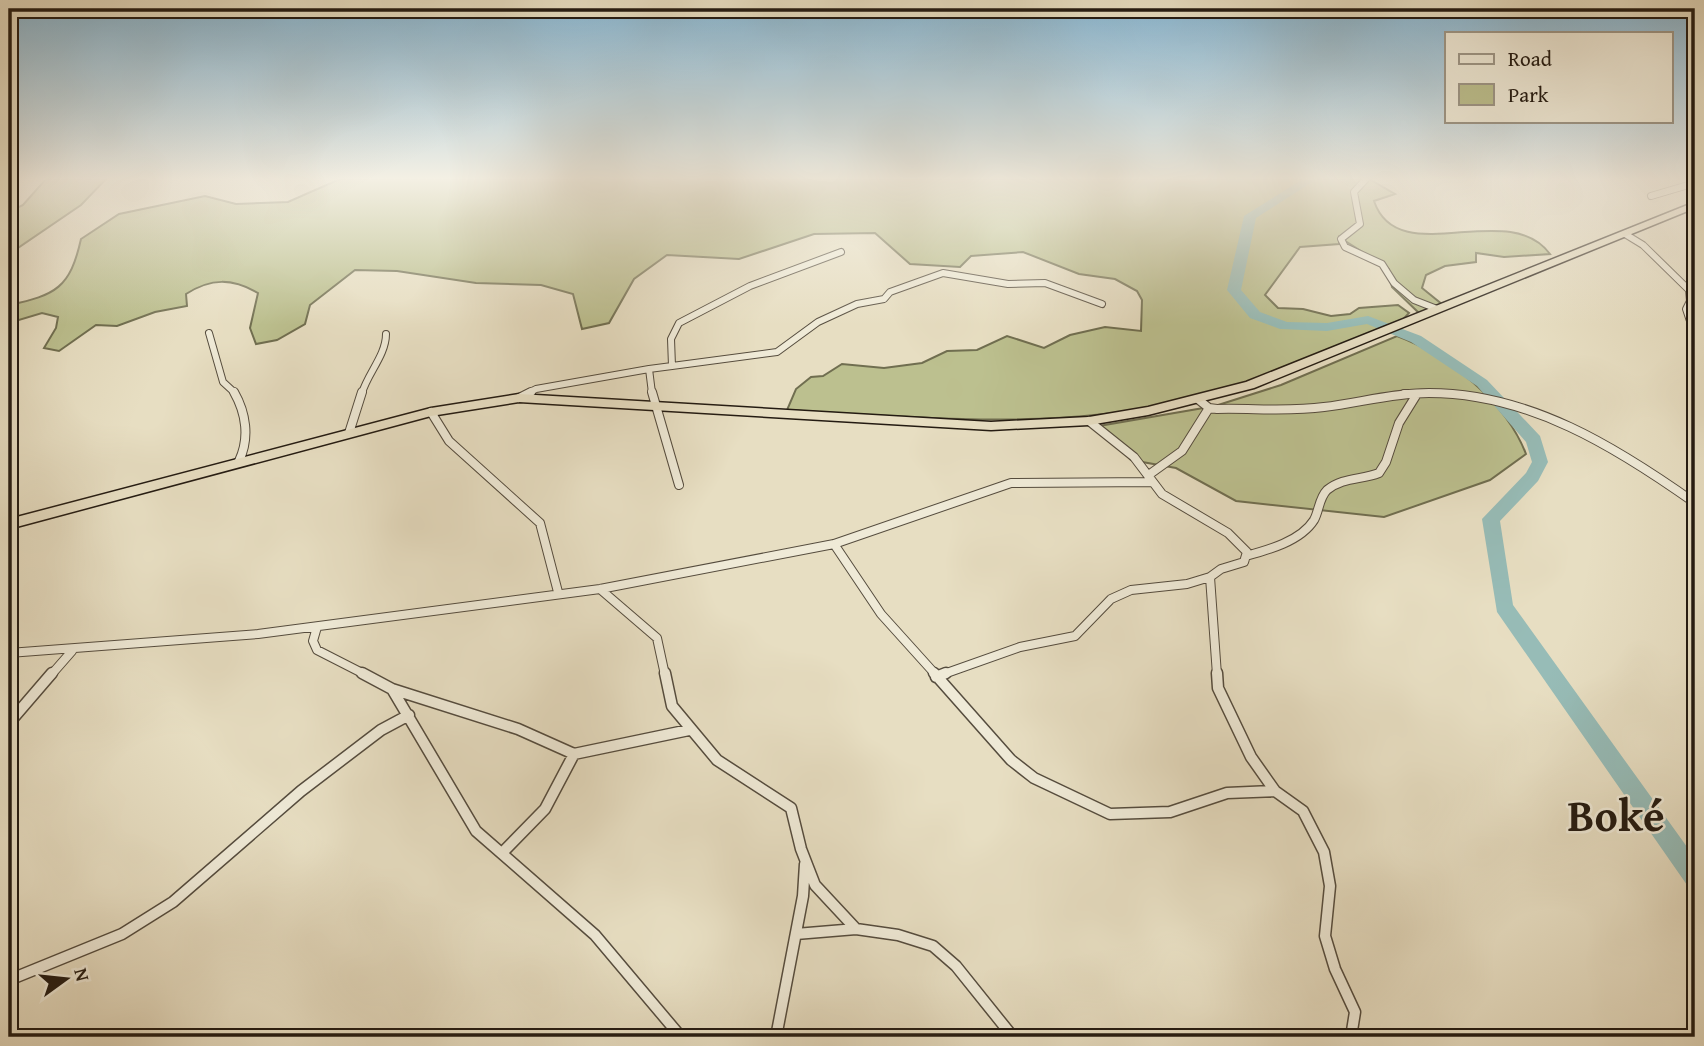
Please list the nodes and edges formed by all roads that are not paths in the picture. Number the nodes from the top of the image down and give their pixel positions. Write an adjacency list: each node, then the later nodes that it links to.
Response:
1 (1356, 228): 6 (street)
2 (1640, 228): 3 (highway)
3 (1625, 234): 6 (highway); 9 (street)
4 (841, 252): 10 (street)
5 (1102, 304): 10 (street)
6 (1437, 309): 14 (highway)
7 (209, 333): 19 (street)
8 (386, 334): 18 (street)
9 (1695, 336)
10 (672, 366): 11 (street)
11 (649, 369): 13 (street); 15 (street)
12 (1417, 394): 14 (street); 22 (street); 25 (street)
13 (519, 398): 15 (highway); 16 (highway)
14 (1204, 404): 17 (highway); 20 (street)
15 (653, 405): 17 (highway); 21 (street)
16 (430, 412): 18 (highway); 28 (street)
17 (1089, 421): 20 (street)
18 (349, 433): 19 (highway)
19 (239, 461): 23 (highway)
20 (1151, 478): 24 (street); 25 (street)
21 (679, 485)
22 (1695, 503)
23 (9, 524)
24 (834, 544): 27 (street); 32 (street)
25 (1246, 556): 26 (street)
26 (1210, 577): 32 (street); 38 (street)
27 (600, 589): 28 (street); 36 (street)
28 (558, 592): 29 (street)
29 (317, 627): 30 (street); 33 (street)
30 (72, 651): 31 (street); 35 (street)
31 (9, 653)
32 (936, 677): 38 (street)
33 (392, 689): 34 (street); 37 (street)
34 (409, 715): 39 (street); 43 (street)
35 (9, 723)
36 (689, 730): 37 (street); 40 (street)
37 (575, 754): 39 (street)
38 (1275, 791): 47 (street)
39 (502, 853): 44 (street)
40 (805, 861): 41 (street); 42 (street)
41 (856, 929): 42 (street); 46 (street)
42 (796, 934): 45 (street)
43 (9, 980)
44 (681, 1037)
45 (776, 1037)
46 (1013, 1037)
47 (1351, 1037)

